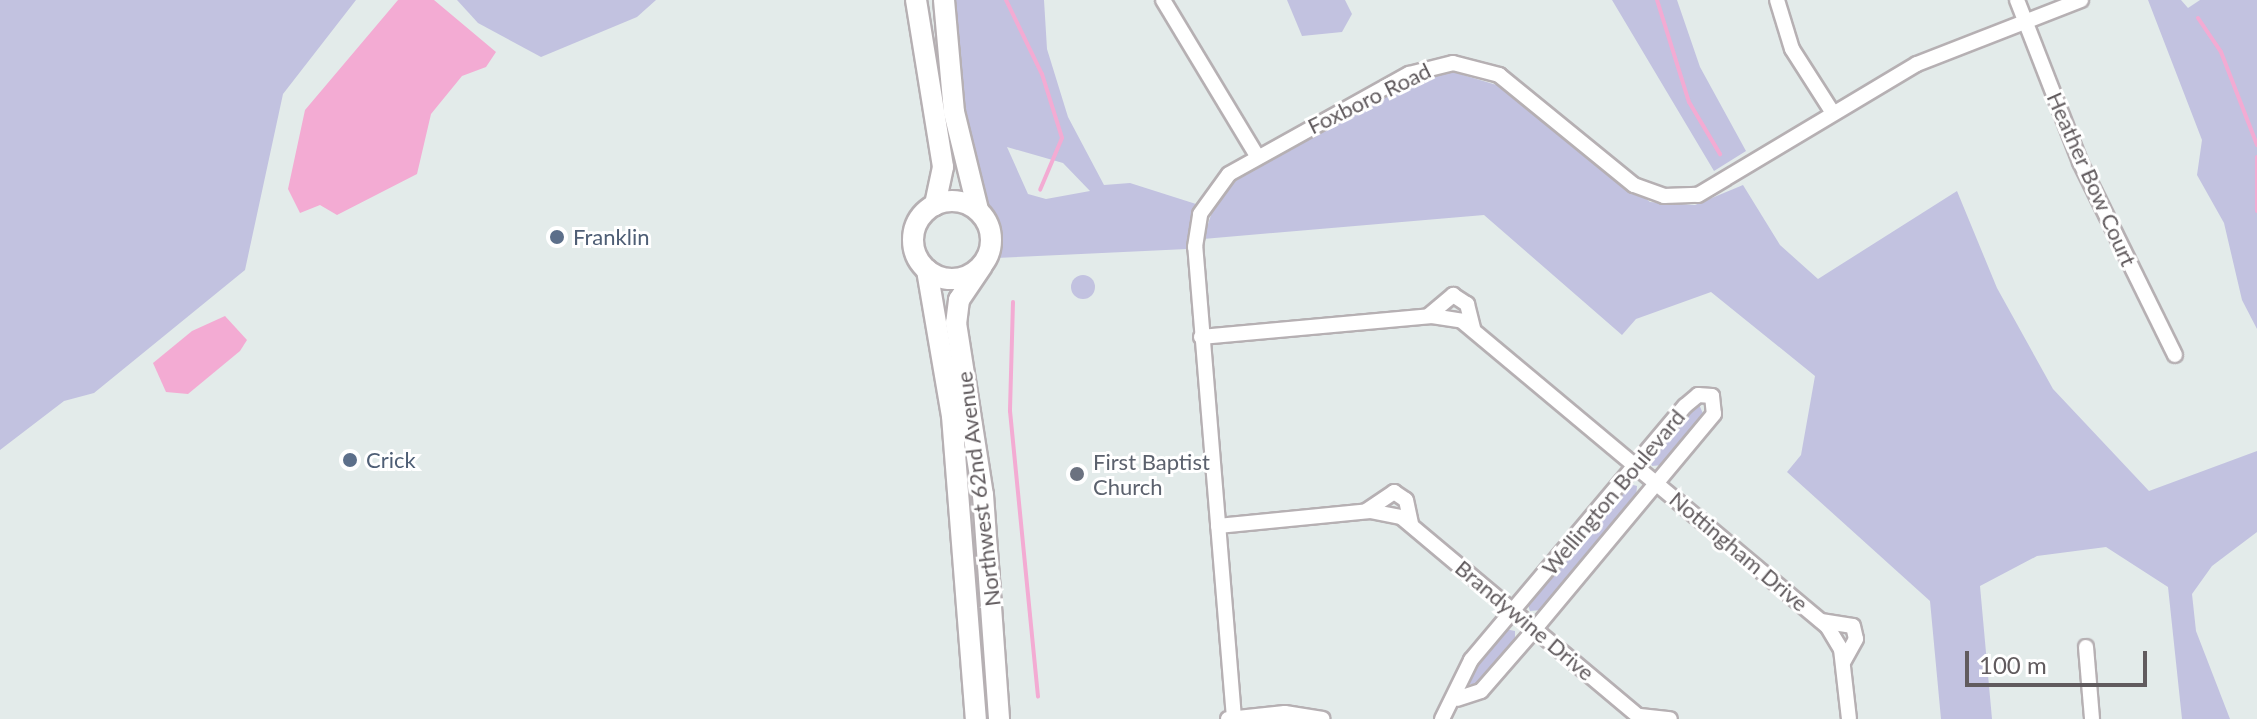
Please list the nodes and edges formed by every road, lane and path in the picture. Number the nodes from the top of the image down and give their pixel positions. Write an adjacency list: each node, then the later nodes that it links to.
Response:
1 (916, 0): 10 (street)
2 (944, 0): 11 (street)
3 (1163, 0): 9 (street)
4 (1777, 0): 8 (street)
5 (2017, 0): 7 (street, Heather Bow Court)
6 (2081, 0): 7 (street, Foxboro Road)
7 (2024, 22): 8 (street, Foxboro Road); 17 (street, Heather Bow Court)
8 (1833, 113): 9 (street, Foxboro Road)
9 (1257, 156): 16 (street, Foxboro Road)
10 (935, 205): 11 (street); 13 (street)
11 (978, 210): 12 (street)
12 (982, 266): 13 (street); 32 (street, Northwest 62nd Avenue)
13 (927, 270): 31 (street, Northwest 62nd Avenue)
14 (1428, 316): 15 (street, Nottingham Drive); 15 (street, Nottingham Drive); 16 (street, Nottingham Drive)
15 (1473, 328): 18 (street, Nottingham Drive)
16 (1201, 337): 22 (street, Foxboro Road)
17 (2175, 355)
18 (1636, 464): 19 (street, Nottingham Drive); 19 (street, Wellington Boulevard); 23 (street, Wellington Boulevard)
19 (1657, 482): 24 (street, Nottingham Drive); 25 (street, Wellington Boulevard)
20 (1366, 511): 21 (street, Brandywine Drive); 21 (street, Brandywine Drive); 22 (street, Brandywine Drive)
21 (1411, 524): 23 (street, Brandywine Drive)
22 (1218, 526): 29 (street, Foxboro Road)
23 (1513, 610): 25 (street, Brandywine Drive); 28 (street, Wellington Boulevard)
24 (1821, 621): 27 (street, Nottingham Drive); 27 (street, Nottingham Drive)
25 (1535, 629): 28 (street, Wellington Boulevard); 30 (street, Brandywine Drive)
26 (2086, 647): 38 (street)
27 (1844, 661): 37 (street, Nottingham Drive)
28 (1457, 699): 35 (street, Wellington Boulevard)
29 (1234, 718): 33 (street); 34 (street)
30 (1641, 718): 36 (street, Brandywine Drive)
31 (976, 719)
32 (999, 719)
33 (1228, 719)
34 (1323, 719)
35 (1442, 719)
36 (1670, 719)
37 (1849, 719)
38 (2092, 719)

